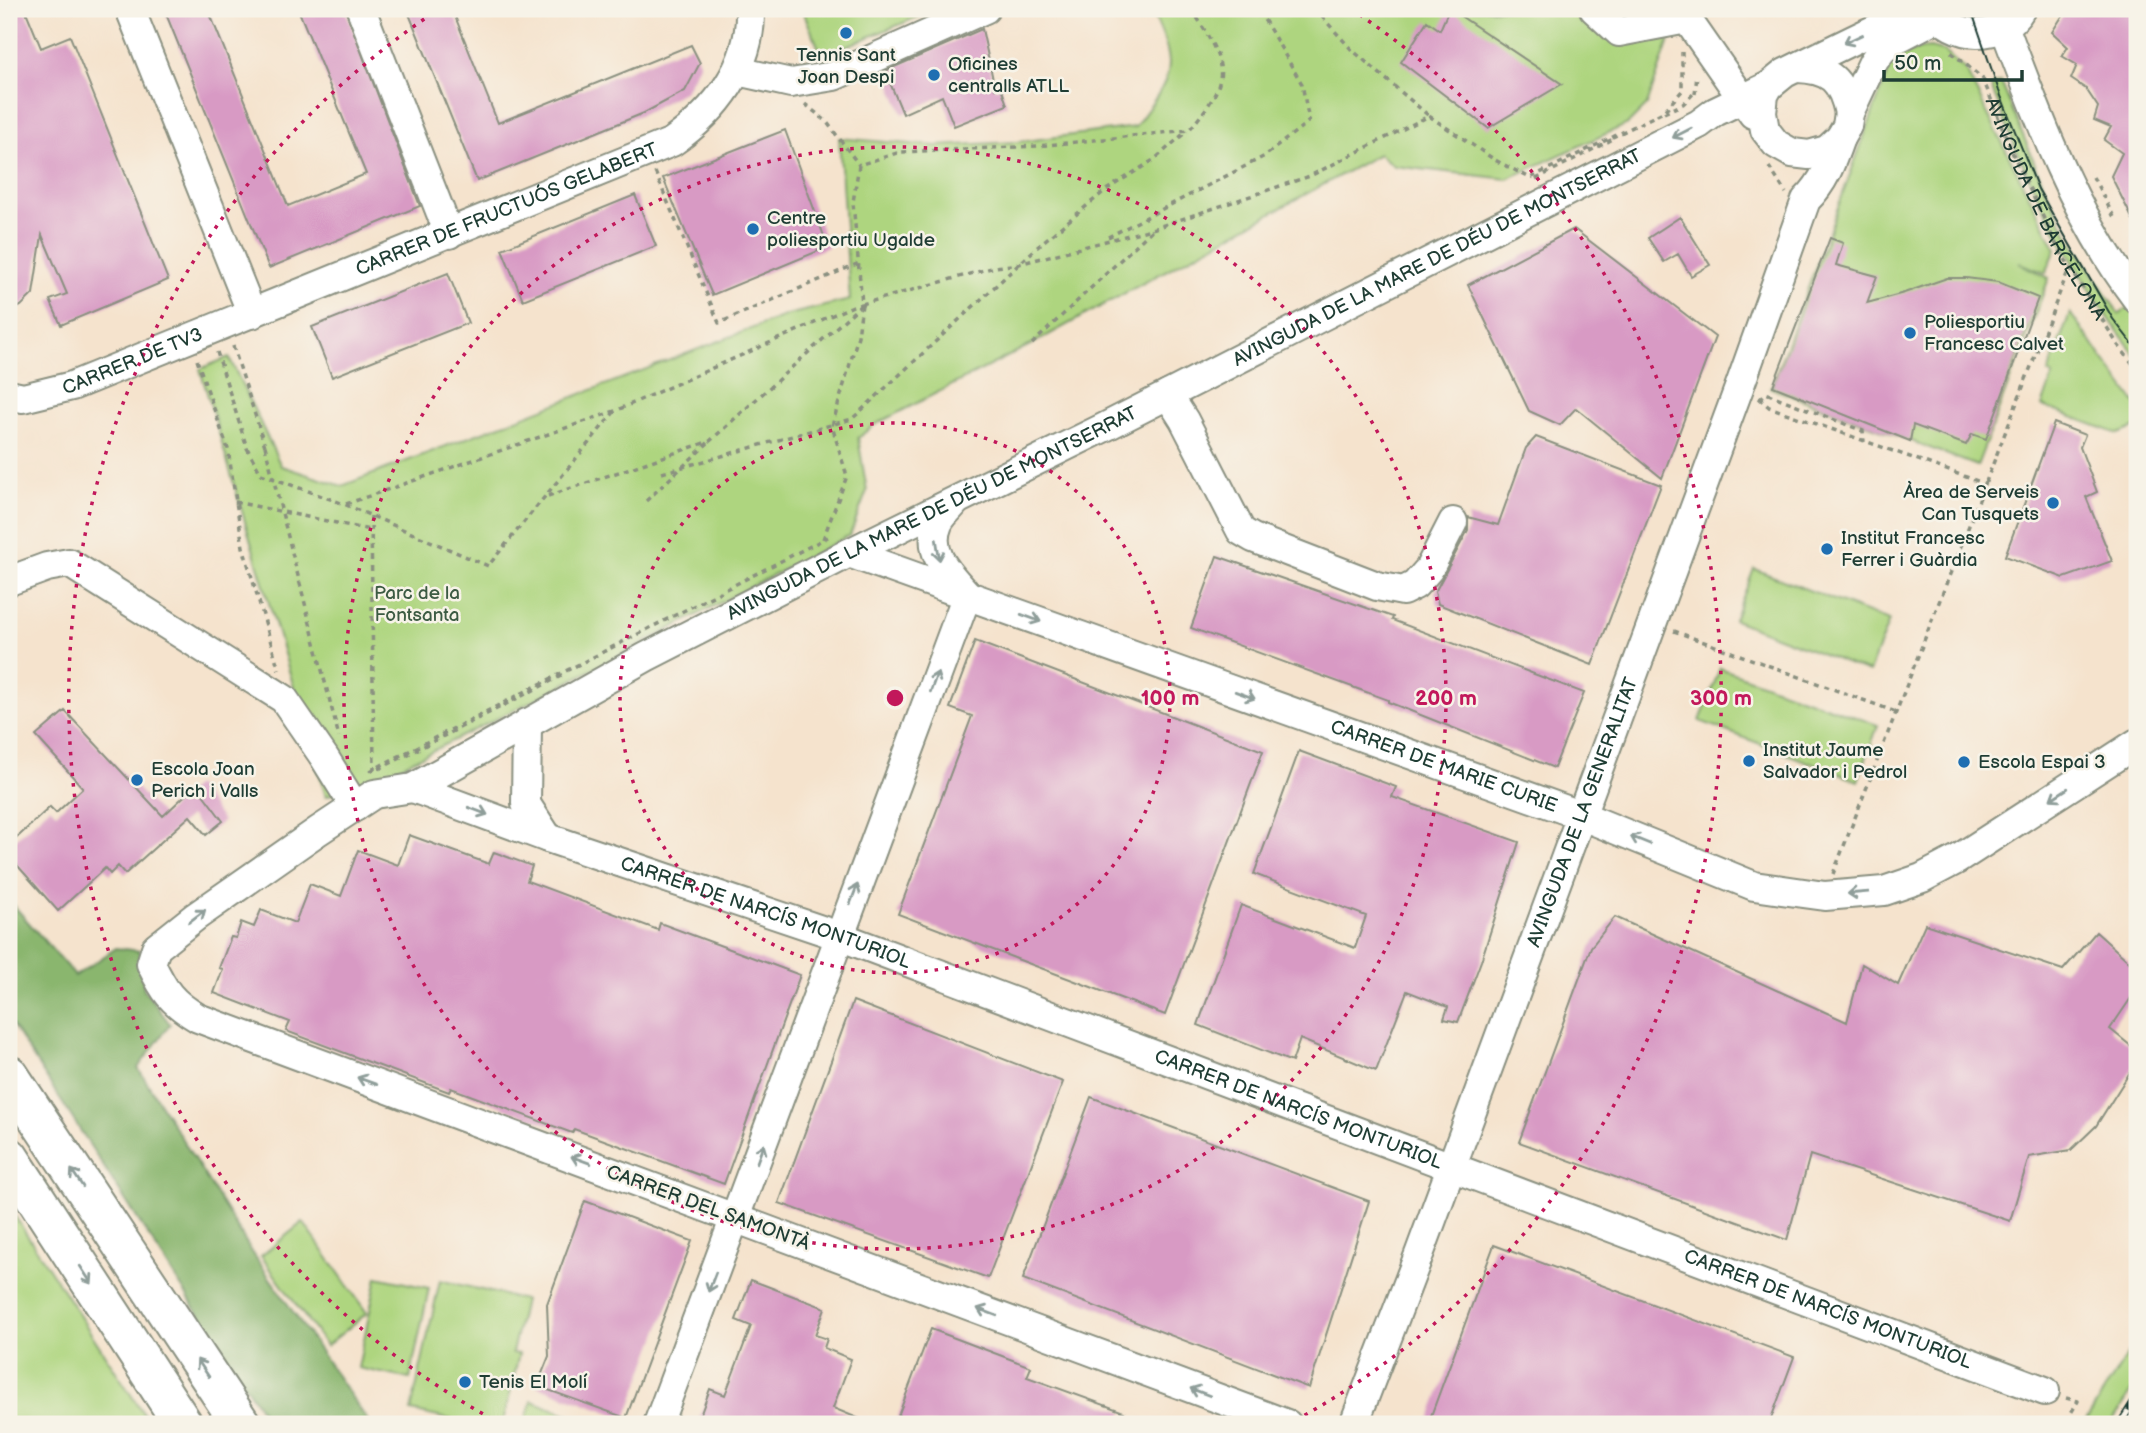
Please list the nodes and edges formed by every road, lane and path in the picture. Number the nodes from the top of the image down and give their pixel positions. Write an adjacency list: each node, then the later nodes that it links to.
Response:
1 (130, 9): 37 (street)
2 (361, 9): 30 (street)
3 (750, 9): 15 (street, CARRER DE FRUCTUÓS GELABERT)
4 (985, 9): 17 (street)
5 (1192, 9): 22 (path)
6 (1258, 9): 31 (path)
7 (1315, 9): 20 (path)
8 (1594, 9): 12 (street)
9 (1908, 9): 16 (street, AVINGUDA DE LA MARE DE DÉU DE MONTSERRAT, one-way to 16)
10 (1935, 13): 11 (street); 21 (street, AVINGUDA DE LA GENERALITAT)
11 (2013, 18): 35 (street, AVINGUDA DE BARCELONA)
12 (1683, 24): 14 (street); 20 (path)
13 (1944, 48): 34 (path, AVINGUDA DE BARCELONA)
14 (1713, 58): 16 (street); 18 (street); 19 (street)
15 (737, 71): 17 (street); 30 (street, CARRER DE FRUCTUÓS GELABERT)
16 (1780, 78): 18 (street, AVINGUDA DE LA MARE DE DÉU DE MONTSERRAT); 21 (street); 23 (street)
17 (777, 79): 24 (path)
18 (1742, 100): 19 (street, AVINGUDA DE LA MARE DE DÉU DE MONTSERRAT); 23 (street)
19 (1715, 112): 42 (street, AVINGUDA DE LA MARE DE DÉU DE MONTSERRAT, one-way to 42)
20 (1429, 116): 29 (path)
21 (1845, 125): 23 (street); 27 (street, AVINGUDA DE LA GENERALITAT)
22 (1189, 130): 24 (path); 33 (path)
23 (1771, 137): 27 (street)
24 (859, 165): 32 (path)
25 (2090, 171): 28 (path)
26 (661, 184): 32 (path)
27 (1806, 200): 40 (street, AVINGUDA DE LA GENERALITAT)
28 (2118, 227)
29 (1155, 228): 31 (path); 38 (path)
30 (449, 234): 37 (street, CARRER DE FRUCTUÓS GELABERT)
31 (1100, 241): 33 (path)
32 (859, 263): 36 (path)
33 (1019, 264): 36 (path); 44 (path)
34 (2069, 269): 39 (path, AVINGUDA DE BARCELONA); 49 (path)
35 (2137, 299)
36 (862, 304): 43 (path); 44 (path); 45 (path)
37 (219, 327): 41 (street, CARRER DE TV3); 52 (path); 54 (path); 66 (path, bridge)
38 (1032, 344)
39 (2137, 369)
40 (1749, 394): 46 (path); 46 (path); 62 (street, AVINGUDA DE LA GENERALITAT)
41 (9, 395)
42 (1168, 395): 53 (street, AVINGUDA DE LA MARE DE DÉU DE MONTSERRAT); 56 (street)
43 (615, 411): 50 (path); 54 (path)
44 (832, 426): 47 (path); 58 (path)
45 (710, 440): 47 (path); 50 (path)
46 (1864, 442): 49 (path)
47 (682, 467): 48 (path); 51 (path)
48 (662, 472)
49 (1986, 484): 64 (path)
50 (547, 496): 55 (path)
51 (646, 501)
52 (235, 502): 57 (path); 63 (path)
53 (955, 502): 59 (street, AVINGUDA DE LA MARE DE DÉU DE MONTSERRAT); 61 (street, one-way to 61)
54 (344, 504): 55 (path)
55 (371, 516): 57 (path)
56 (1453, 522)
57 (370, 530): 69 (path)
58 (824, 538)
59 (849, 553): 61 (street, CARRER DE MARIE CURIE); 65 (street, AVINGUDA DE LA MARE DE DÉU DE MONTSERRAT)
60 (9, 581): 63 (street)
61 (967, 595): 70 (street, CARRER DE MARIE CURIE, one-way to 70); 73 (street, one-way to 61)
62 (1652, 623): 64 (path); 70 (street, AVINGUDA DE LA GENERALITAT)
63 (284, 699): 69 (street)
64 (1896, 712): 72 (path)
65 (527, 723): 68 (street, AVINGUDA DE LA MARE DE DÉU DE MONTSERRAT); 71 (street)
66 (340, 742)
67 (2137, 743): 70 (street, CARRER DE MARIE CURIE, one-way to 70)
68 (414, 788): 69 (street, AVINGUDA DE LA MARE DE DÉU DE MONTSERRAT); 71 (street, CARRER DE NARCÍS MONTURIOL, one-way to 71)
69 (365, 801): 74 (street, AVINGUDA DE LA MARE DE DÉU DE MONTSERRAT, one-way to 69)
70 (1580, 815): 77 (street, AVINGUDA DE LA GENERALITAT)
71 (548, 838): 73 (street, CARRER DE NARCÍS MONTURIOL)
72 (1842, 851)
73 (838, 936): 77 (street, CARRER DE NARCÍS MONTURIOL); 78 (street, one-way to 73)
74 (151, 964): 78 (street, CARRER DEL SAMONTÀ, one-way to 74)
75 (9, 1076): 81 (highway, one-way to 75)
76 (9, 1157): 80 (highway, one-way to 80)
77 (1450, 1169): 79 (street, CARRER DE NARCÍS MONTURIOL); 84 (street, AVINGUDA DE LA GENERALITAT)
78 (736, 1218): 82 (street, one-way to 82); 83 (street, CARRER DEL SAMONTÀ, one-way to 78)
79 (2045, 1391)
80 (183, 1424)
81 (241, 1424)
82 (658, 1424)
83 (1287, 1424)
84 (1354, 1424)

